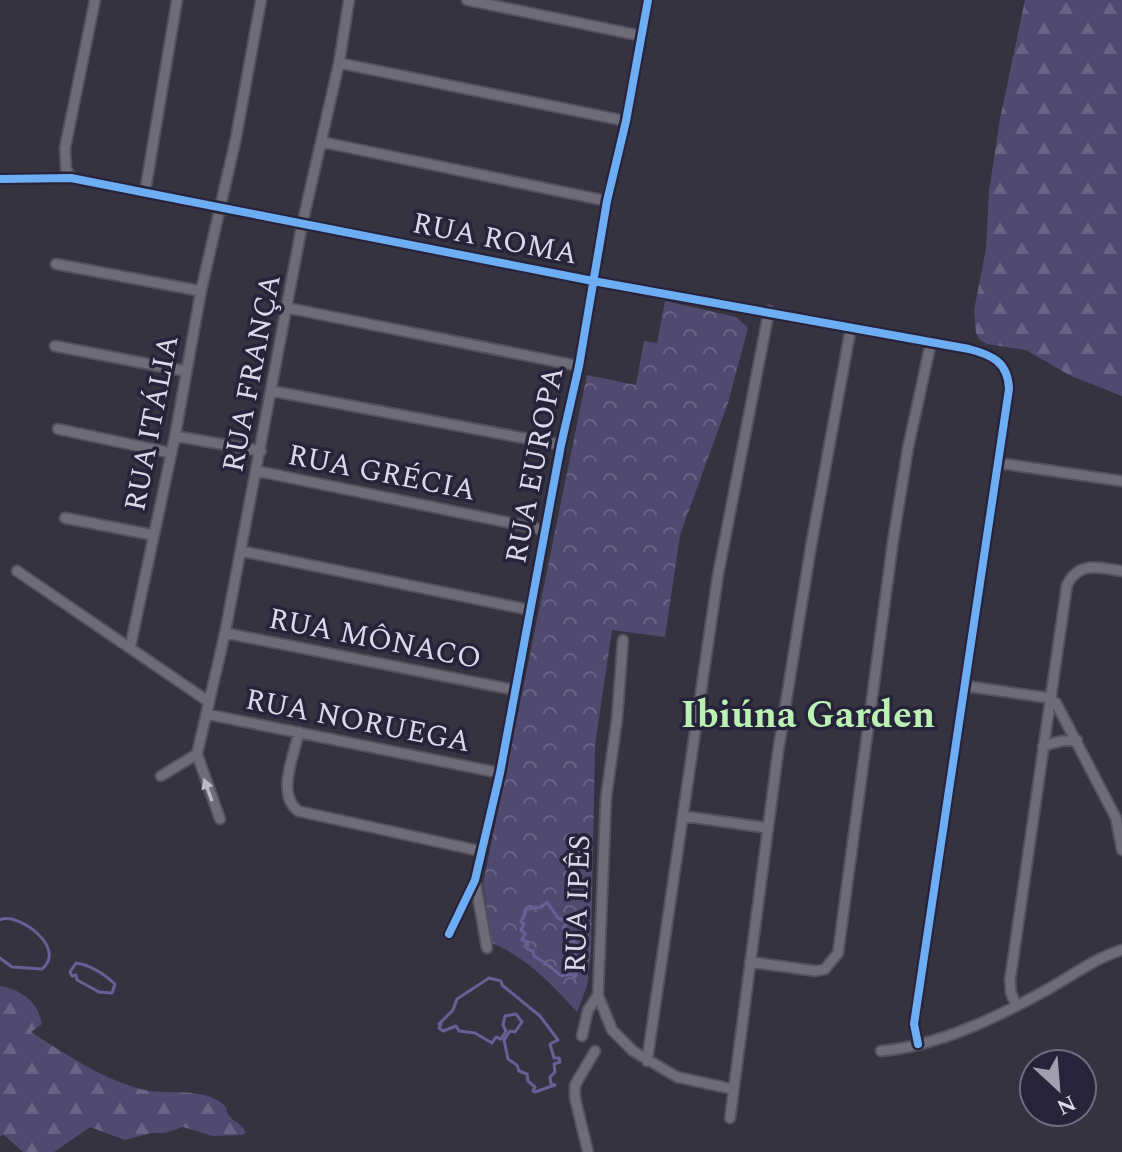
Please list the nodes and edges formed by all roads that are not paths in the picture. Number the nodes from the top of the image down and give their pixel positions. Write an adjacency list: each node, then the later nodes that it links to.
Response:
1 (95, 0): 11 (street)
2 (177, 0): 13 (street)
3 (261, 0): 15 (street, RUA ITÁLIA)
4 (349, 0): 8 (street, RUA FRANÇA)
5 (467, 0): 7 (street)
6 (648, 0): 7 (street, RUA EUROPA)
7 (642, 36): 9 (street, RUA EUROPA)
8 (339, 63): 9 (street); 10 (street, RUA FRANÇA)
9 (626, 121): 14 (street, RUA EUROPA)
10 (322, 142): 14 (street); 16 (street, RUA FRANÇA)
11 (71, 178): 12 (street, RUA ROMA); 13 (street, RUA ROMA)
12 (0, 179)
13 (145, 192): 15 (street, RUA ROMA)
14 (607, 201): 18 (street, RUA EUROPA)
15 (221, 208): 16 (street, RUA ROMA); 19 (street, RUA ITÁLIA)
16 (302, 225): 18 (street, RUA ROMA); 20 (street, RUA FRANÇA)
17 (56, 264): 19 (street)
18 (593, 281): 21 (street, RUA ROMA); 25 (street, RUA EUROPA)
19 (201, 291): 26 (street, RUA ITÁLIA)
20 (288, 308): 25 (street); 27 (street, RUA FRANÇA)
21 (769, 311): 22 (street, RUA ROMA); 57 (street)
22 (851, 327): 23 (street, RUA ROMA); 59 (street)
23 (931, 342): 33 (street, RUA ROMA); 66 (street)
24 (55, 346): 26 (street)
25 (579, 366): 30 (street, RUA EUROPA)
26 (185, 371): 29 (street, RUA ITÁLIA)
27 (272, 391): 30 (street); 31 (street, RUA FRANÇA)
28 (58, 429): 32 (street)
29 (175, 436): 31 (street); 32 (street, RUA ITÁLIA)
30 (561, 445): 37 (street, RUA EUROPA)
31 (261, 451): 34 (street, RUA FRANÇA)
32 (171, 453): 38 (street, RUA ITÁLIA)
33 (998, 463): 35 (street); 46 (street)
34 (257, 471): 37 (street, RUA GRÉCIA); 39 (street, RUA FRANÇA)
35 (1122, 481)
36 (65, 518): 38 (street)
37 (545, 530): 42 (street, RUA EUROPA)
38 (153, 535): 45 (street, RUA ITÁLIA)
39 (241, 551): 42 (street); 43 (street, RUA FRANÇA)
40 (17, 571): 45 (street)
41 (1122, 571): 48 (street)
42 (530, 610): 47 (street, RUA EUROPA)
43 (225, 633): 47 (street, RUA MÔNACO); 49 (street, RUA FRANÇA)
44 (623, 640): 67 (street, RUA IPÊS)
45 (130, 648): 49 (street)
46 (966, 686): 48 (street); 70 (street)
47 (515, 690): 55 (street, RUA EUROPA)
48 (1049, 698): 52 (street); 53 (street)
49 (209, 702): 50 (street, RUA FRANÇA)
50 (206, 714): 51 (street, RUA NORUEGA); 54 (street, RUA FRANÇA)
51 (299, 732): 55 (street, RUA NORUEGA); 61 (street)
52 (1077, 740): 53 (street); 60 (street)
53 (1043, 746): 68 (street)
54 (197, 754): 56 (street); 58 (street, one-way to 54)
55 (500, 773): 61 (street, RUA EUROPA)
56 (161, 776)
57 (683, 816): 59 (street); 73 (street)
58 (220, 819)
59 (768, 828): 66 (street)
60 (1122, 850)
61 (480, 851): 62 (street, RUA EUROPA)
62 (475, 880): 63 (street, RUA EUROPA); 64 (street, RUA EUROPA)
63 (449, 934)
64 (487, 948)
65 (1122, 950): 68 (street)
66 (750, 962): 74 (street)
67 (598, 995): 69 (street); 73 (street, RUA IPÊS)
68 (1016, 1005): 70 (street)
69 (582, 1036)
70 (918, 1044): 72 (street)
71 (595, 1051): 76 (street)
72 (881, 1051)
73 (647, 1061): 74 (street, RUA IPÊS)
74 (732, 1089): 75 (street)
75 (730, 1118)
76 (588, 1152)

